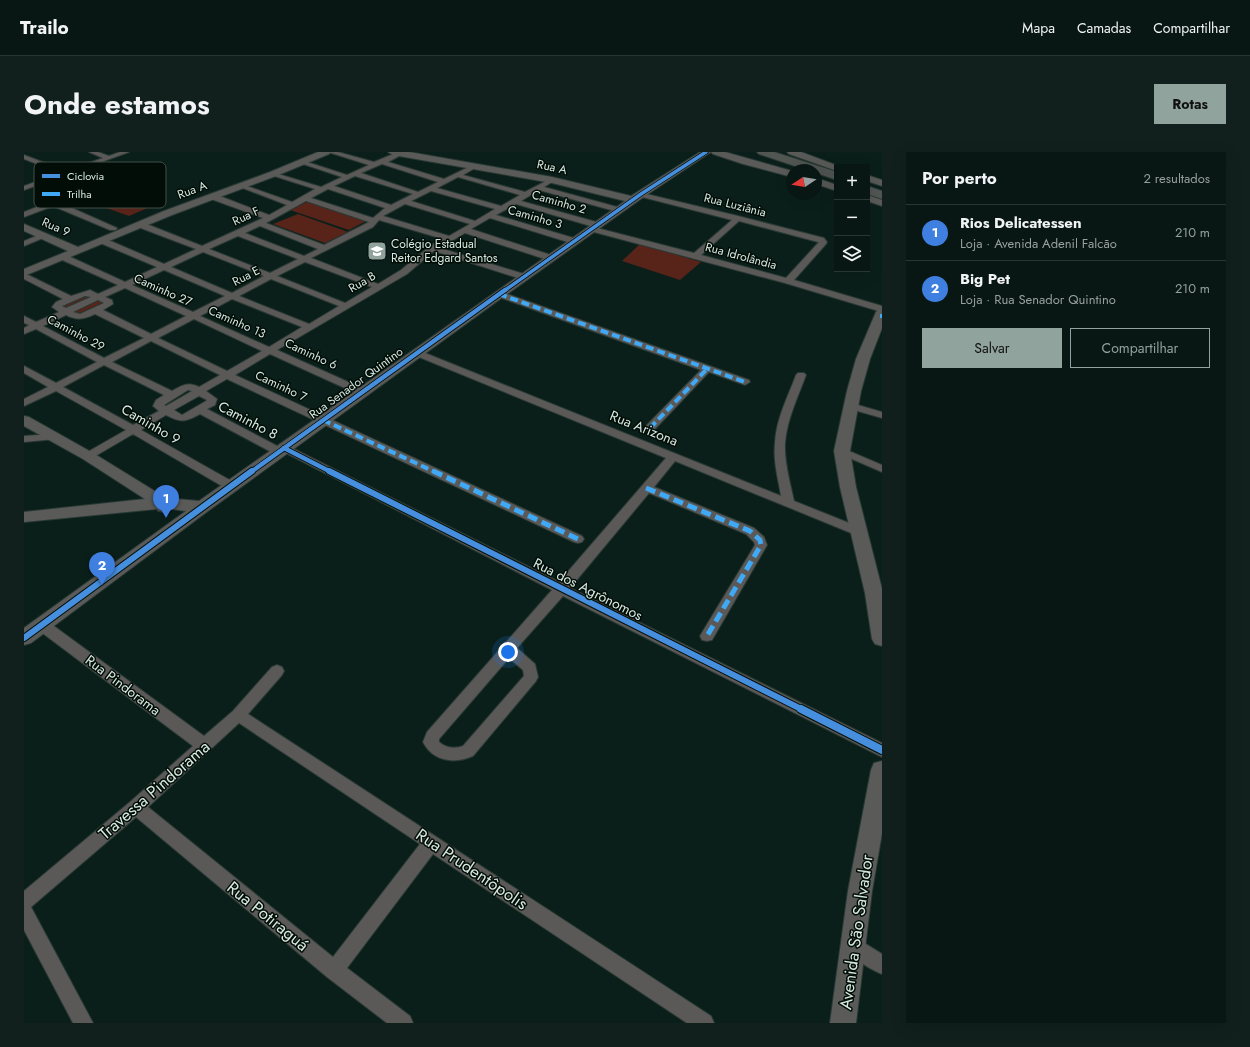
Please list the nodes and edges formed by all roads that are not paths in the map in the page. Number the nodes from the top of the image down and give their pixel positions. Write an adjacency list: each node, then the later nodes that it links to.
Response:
1 (92, 152): 13 (street)
2 (126, 152): 13 (street)
3 (326, 152): 16 (street, Rua A)
4 (331, 152): 17 (street)
5 (706, 152): 48 (street, Rua Senador Quintino)
6 (716, 152): 11 (street)
7 (736, 152): 11 (street)
8 (748, 152): 11 (highway)
9 (792, 152): 20 (street)
10 (397, 153): 17 (street, Rua F); 19 (street, Rua A)
11 (762, 156): 18 (highway); 21 (street); 25 (highway)
12 (24, 157): 14 (street)
13 (109, 158): 15 (street)
14 (37, 162)
15 (98, 162)
16 (302, 162): 22 (street, Rua A); 27 (street)
17 (379, 163): 23 (street, Rua F); 30 (street)
18 (787, 164)
19 (475, 166): 24 (street, Rua E); 31 (street, Rua A)
20 (834, 167)
21 (786, 170)
22 (273, 174): 35 (street, Rua A); 39 (street)
23 (356, 174): 27 (street, Rua F); 44 (street)
24 (457, 175): 30 (street, Rua E); 45 (street)
25 (834, 175)
26 (822, 176): 28 (highway)
27 (348, 177): 39 (street, Rua F)
28 (834, 179)
29 (870, 179): 33 (street)
30 (444, 180): 40 (street, Rua E)
31 (552, 180): 41 (street, Rua B); 48 (street, Rua A)
32 (822, 183): 36 (street)
33 (882, 183)
34 (34, 184): 38 (street)
35 (242, 186): 47 (street, Rua A); 54 (street)
36 (834, 187)
37 (870, 187): 43 (highway)
38 (24, 188)
39 (324, 188): 49 (street, Rua F); 57 (street)
40 (430, 188): 44 (street, Rua E); 58 (street)
41 (538, 188): 45 (street, Rua B); 59 (street)
42 (870, 191): 46 (highway)
43 (882, 191)
44 (419, 194): 51 (street, Rua E)
45 (526, 195): 52 (street, Rua B)
46 (882, 195)
47 (214, 197): 62 (street); 66 (street, Rua A)
48 (637, 197): 59 (street, Rua Senador Quintino); 63 (street, Rua Luziânia)
49 (305, 198): 54 (street, Rua F); 64 (street)
50 (870, 199): 53 (street)
51 (404, 201): 57 (street, Rua E); 65 (street)
52 (514, 201): 58 (street, Rua B); 69 (street, Caminho 2)
53 (882, 203)
54 (293, 205): 62 (street, Rua F)
55 (41, 208): 60 (street)
56 (65, 208): 70 (street)
57 (391, 208): 64 (street, Rua E)
58 (502, 209): 61 (street, Rua B)
59 (618, 210): 69 (street, Rua Senador Quintino)
60 (24, 215)
61 (490, 216): 65 (street, Rua B); 76 (street, Caminho 3)
62 (270, 218): 67 (street, Rua F)
63 (738, 218): 83 (street); 90 (street, Rua Luziânia)
64 (376, 219): 74 (street); 78 (street, Rua E)
65 (475, 223): 71 (street, Rua B)
66 (141, 224): 75 (street, Rua A); 80 (street)
67 (260, 224): 72 (street, Rua F); 78 (street)
68 (24, 227): 73 (street, Rua 9)
69 (595, 227): 76 (street, Rua Senador Quintino); 83 (street, Rua Idrolândia)
70 (113, 228)
71 (465, 230): 74 (street, Rua B); 84 (street)
72 (238, 233): 80 (street, Rua F); 85 (street)
73 (44, 236): 77 (street); 81 (street, Rua 9)
74 (449, 238): 79 (street, Rua B)
75 (103, 241): 81 (street, Rua A); 86 (street)
76 (574, 241): 84 (street, Rua Senador Quintino)
77 (24, 244)
78 (324, 248): 85 (street, Rua E)
79 (433, 248): 89 (street); 92 (street, Rua B)
80 (204, 250): 86 (street, Rua F); 88 (street)
81 (78, 251): 82 (street, Rua A)
82 (63, 257): 87 (street, Rua A); 91 (street, Caminho 27)
83 (695, 257): 90 (street, Rua Idrolândia)
84 (551, 258): 89 (street, Rua Senador Quintino)
85 (304, 259): 88 (street, Rua E); 92 (street)
86 (165, 267): 91 (street, Rua F); 94 (street)
87 (24, 275): 96 (street)
88 (270, 276): 94 (street, Rua E); 97 (street)
89 (524, 277): 93 (street, Rua Senador Quintino)
90 (788, 281): 100 (street, Rua Idrolândia)
91 (123, 285): 95 (street, Rua F); 101 (street, Caminho 27)
92 (379, 287): 97 (street, Rua B)
93 (499, 294): 108 (street, Rua Senador Quintino); 110 (street)
94 (232, 296): 101 (street, Rua E); 104 (street)
95 (99, 297): 96 (street); 98 (street); 99 (street, Rua F)
96 (70, 299): 99 (street)
97 (346, 306): 104 (street, Rua B)
98 (97, 311): 99 (street); 106 (street, Caminho 7)
99 (66, 312): 103 (street)
100 (882, 313): 120 (street)
101 (193, 316): 106 (street, Rua E); 107 (street, Caminho 13)
102 (24, 319): 103 (street, Caminho 29)
103 (36, 326): 105 (street); 109 (street, Caminho 29)
104 (310, 327): 107 (street, Rua B)
105 (24, 332)
106 (152, 338): 109 (street, Rua E); 113 (street, Caminho 7)
107 (271, 350): 113 (street, Rua B); 117 (street, Caminho 6)
108 (417, 353): 117 (street, Rua Senador Quintino); 133 (street, Rua Arizona)
109 (105, 362): 115 (street, Rua E); 118 (street, Caminho 29)
110 (708, 368): 114 (street); 126 (street)
111 (24, 369): 115 (street, Caminho 9)
112 (801, 374): 138 (street)
113 (227, 375): 116 (street, Rua B); 125 (street, Caminho 7)
114 (745, 382)
115 (56, 387): 119 (street, Rua E); 127 (street, Caminho 9)
116 (200, 391): 118 (street); 121 (street, Rua B); 122 (street)
117 (362, 392): 125 (street, Rua Senador Quintino)
118 (172, 395): 121 (street)
119 (24, 403)
120 (851, 406): 123 (street); 131 (street)
121 (165, 411): 122 (street); 127 (street)
122 (202, 411): 130 (street, Caminho 8)
123 (882, 416)
124 (24, 420): 128 (street)
125 (323, 420): 130 (street, Rua Senador Quintino); 145 (street, Caminho 7)
126 (650, 428)
127 (134, 430): 132 (street); 136 (street, Caminho 9)
128 (52, 437): 129 (street); 132 (street)
129 (24, 440)
130 (282, 450): 136 (street, Rua Senador Quintino); 146 (street, Rua dos Agrônomos)
131 (842, 451): 135 (street); 144 (street)
132 (88, 456): 134 (street)
133 (674, 456): 137 (street); 138 (street, Rua Arizona)
134 (106, 468): 139 (street); 140 (street)
135 (882, 469)
136 (231, 486): 141 (street, Rua Senador Quintino)
137 (646, 488): 146 (street); 149 (street)
138 (788, 502): 144 (street, Rua Arizona)
139 (120, 507): 140 (street); 142 (street)
140 (166, 508): 141 (street); 143 (street)
141 (197, 510): 147 (street, Rua Senador Quintino)
142 (24, 517)
143 (24, 526)
144 (860, 532): 148 (street)
145 (578, 539)
146 (561, 590): 151 (street); 155 (street, Rua dos Agrônomos)
147 (42, 625): 150 (street, Rua Senador Quintino); 154 (street, Rua Pindorama)
148 (882, 630)
149 (707, 636)
150 (24, 638)
151 (509, 649): 151 (street)
152 (277, 671): 153 (street, Travessa Pindorama)
153 (238, 715): 154 (street, Travessa Pindorama); 158 (street, Rua Prudentôpolis)
154 (204, 745): 157 (street, Travessa Pindorama)
155 (882, 750)
156 (881, 780): 161 (street, Avenida São Salvador)
157 (136, 807): 159 (street, Travessa Pindorama); 163 (street, Rua Potiraguá)
158 (432, 842): 163 (street); 166 (street, Rua Prudentôpolis)
159 (24, 902)
160 (24, 912): 164 (street)
161 (853, 945): 162 (street); 167 (street, Avenida São Salvador)
162 (882, 965)
163 (334, 970): 165 (street, Rua Potiraguá)
164 (83, 1023)
165 (402, 1023)
166 (704, 1023)
167 (843, 1023)

